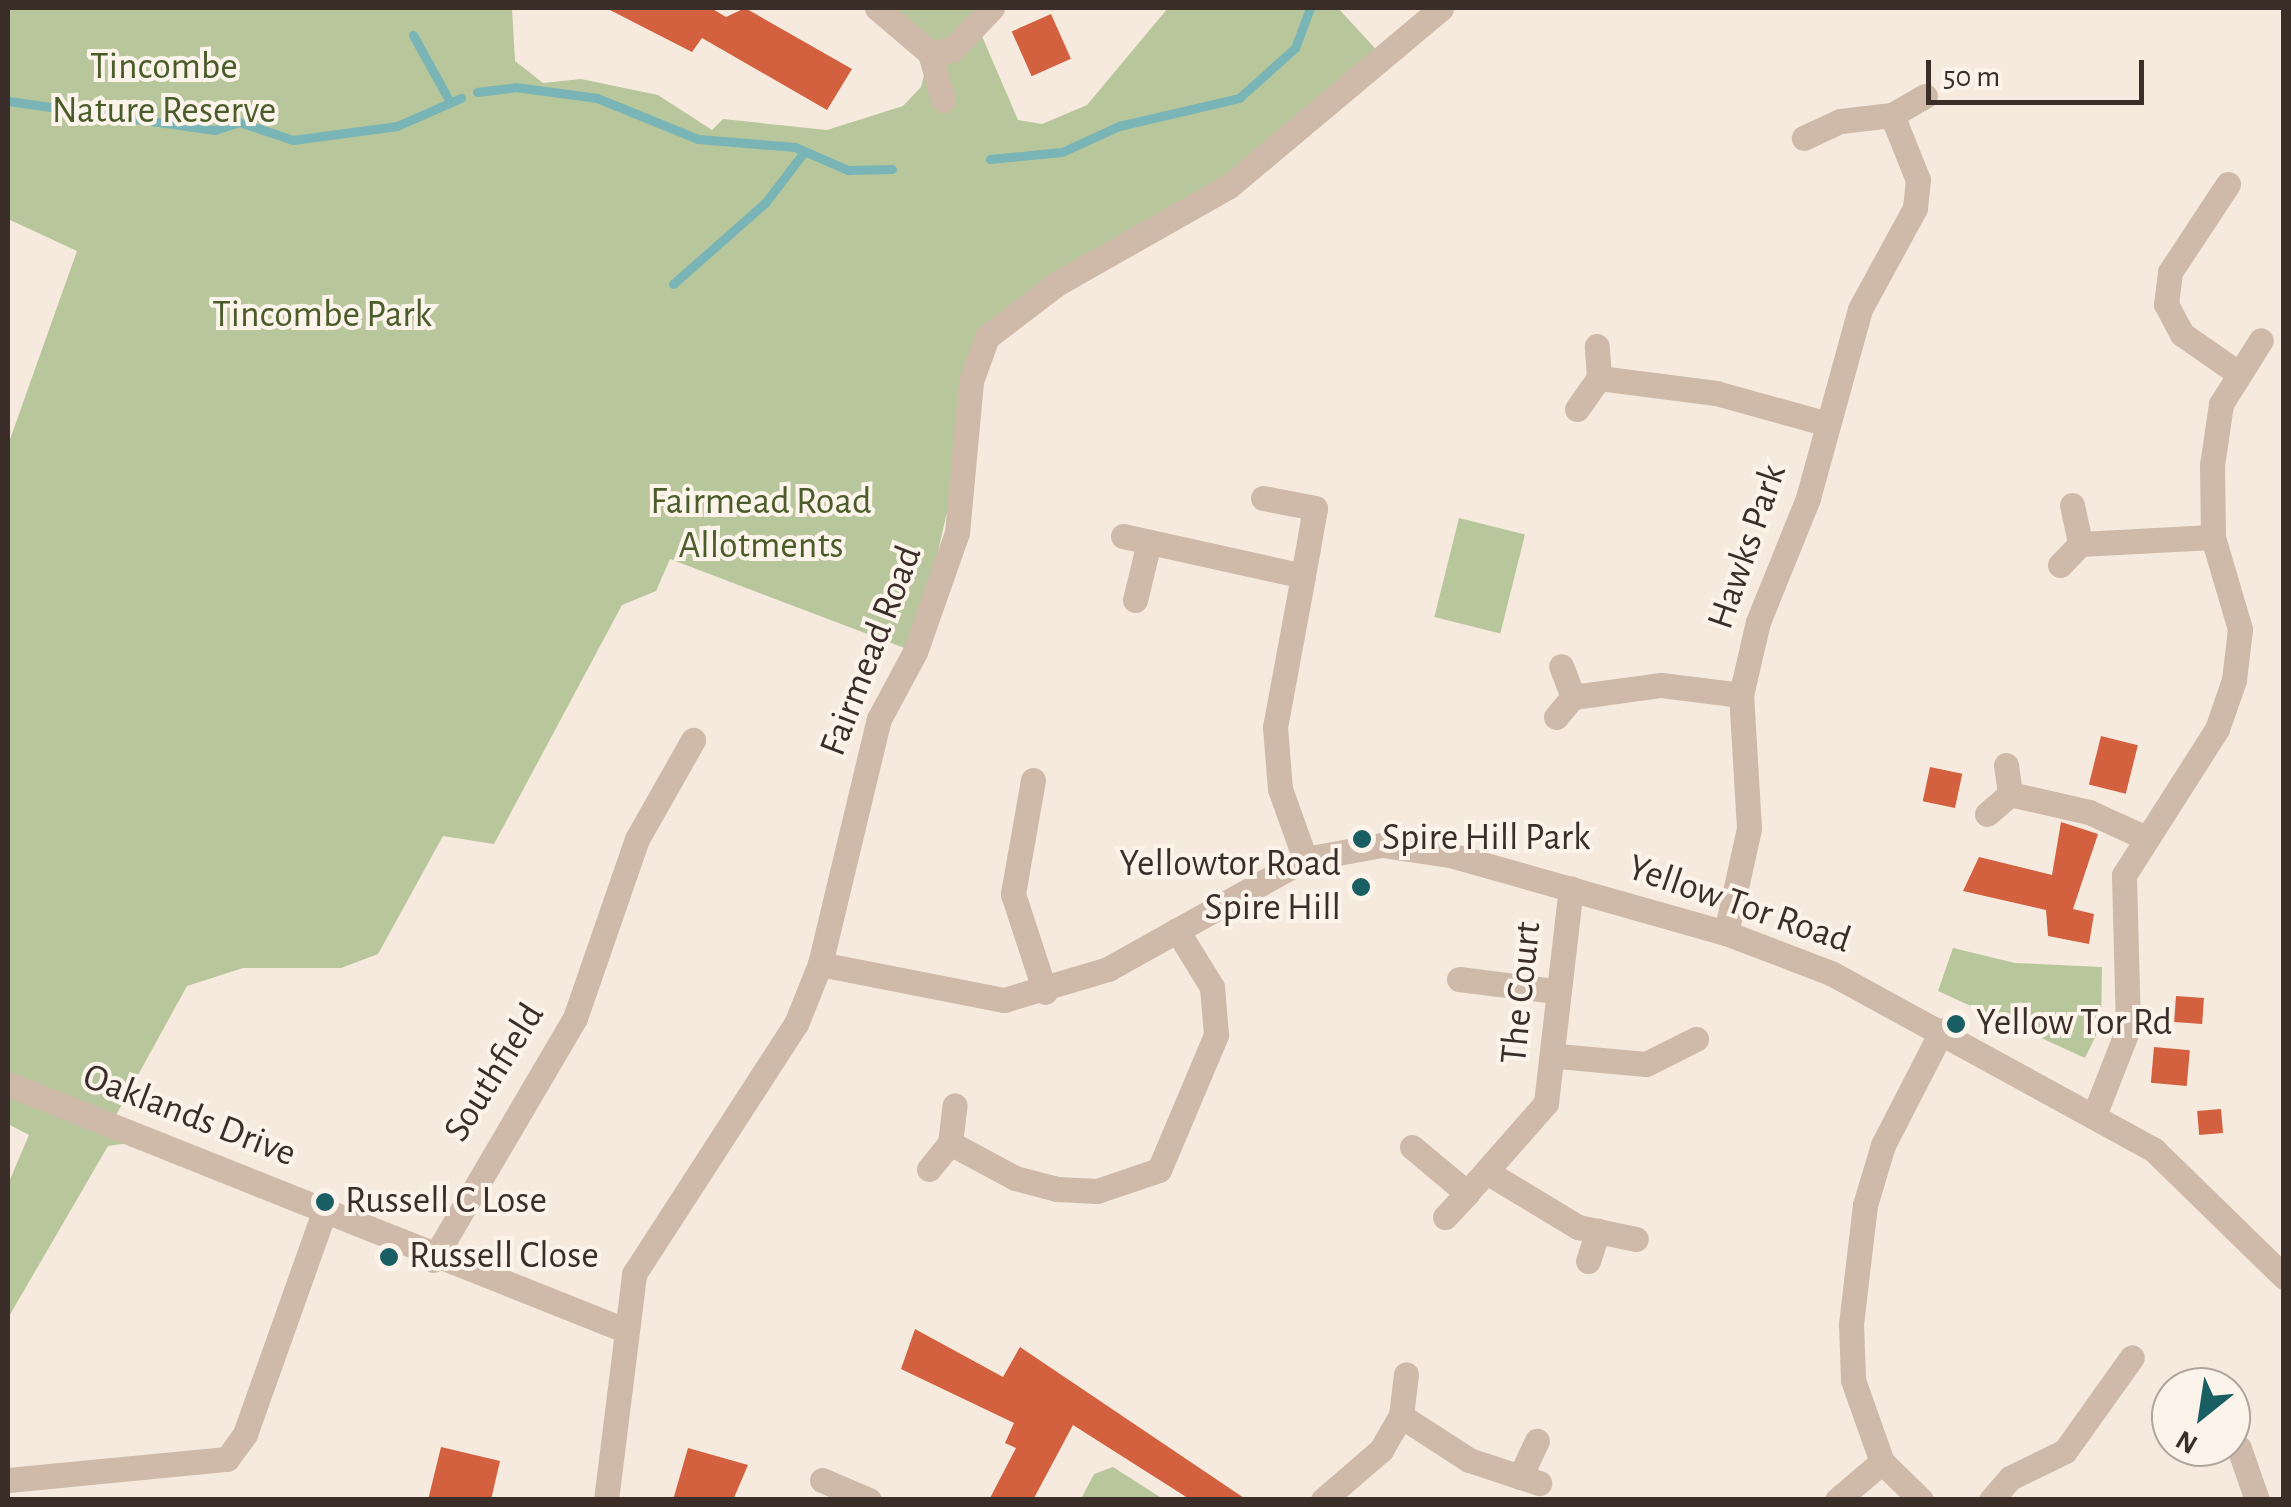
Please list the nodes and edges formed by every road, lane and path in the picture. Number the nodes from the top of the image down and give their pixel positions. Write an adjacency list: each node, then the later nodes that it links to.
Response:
1 (877, 8): 4 (street)
2 (992, 8): 4 (street)
3 (1440, 8): 37 (street, Fairmead Road)
4 (930, 53): 6 (street)
5 (1924, 96): 7 (street)
6 (942, 100)
7 (1892, 115): 8 (street); 15 (street, Hawks Park)
8 (1804, 138)
9 (2228, 184): 12 (street)
10 (2261, 340): 12 (street)
11 (1598, 346): 13 (street)
12 (2235, 370): 18 (street)
13 (1600, 378): 14 (street); 15 (street, Hawks Park)
14 (1577, 409)
15 (1828, 424): 24 (street, Hawks Park)
16 (1262, 498): 21 (street)
17 (2072, 506): 19 (street)
18 (2213, 537): 19 (street); 32 (street)
19 (2080, 544): 20 (street)
20 (2060, 565)
21 (1303, 576): 22 (street); 33 (street)
22 (1135, 600)
23 (1561, 666): 25 (street)
24 (1742, 695): 25 (street); 36 (street, Hawks Park)
25 (1573, 697): 26 (street)
26 (1556, 717)
27 (693, 740): 56 (street, Southfield)
28 (2006, 765): 30 (street)
29 (1034, 780): 40 (street)
30 (2010, 794): 31 (street); 32 (street)
31 (1987, 814)
32 (2146, 838): 46 (street)
33 (1305, 859): 34 (street, Yellow Tor Road); 35 (street, Yellow Tor Road)
34 (1571, 888): 36 (street, Yellow Tor Road); 39 (street, The Court)
35 (1177, 930): 40 (street, Yellow Tor Road); 47 (street)
36 (1726, 932): 41 (street, Yellow Tor Road)
37 (820, 964): 40 (street, Yellow Tor Road); 59 (street, Fairmead Road)
38 (1459, 979): 39 (street)
39 (1556, 991): 43 (street, The Court)
40 (1045, 992)
41 (1942, 1030): 46 (street, Yellow Tor Road); 64 (street)
42 (1696, 1039): 43 (street)
43 (1558, 1056): 50 (street, The Court)
44 (8, 1084): 52 (street, Oaklands Drive)
45 (955, 1106): 47 (street)
46 (2095, 1112): 58 (street, Yellow Tor Road)
47 (950, 1143): 49 (street)
48 (1412, 1146): 51 (street)
49 (929, 1169)
50 (1490, 1174): 51 (street, The Court); 54 (street)
51 (1467, 1193): 53 (street, The Court)
52 (325, 1209): 56 (street, Oaklands Drive); 66 (street)
53 (1445, 1217)
54 (1598, 1232): 55 (street); 57 (street)
55 (1636, 1239)
56 (433, 1260): 59 (street, Oaklands Drive)
57 (1588, 1261)
58 (2284, 1277)
59 (622, 1329): 68 (street, Fairmead Road)
60 (2132, 1357): 73 (street)
61 (1406, 1374): 62 (street)
62 (1401, 1416): 63 (street); 70 (street)
63 (1537, 1440)
64 (1882, 1462): 71 (street); 72 (street)
65 (2246, 1467): 74 (street)
66 (8, 1480)
67 (822, 1480): 69 (street)
68 (606, 1500)
69 (869, 1500)
70 (1323, 1500)
71 (1836, 1500)
72 (1921, 1500)
73 (1991, 1500)
74 (2257, 1500)

